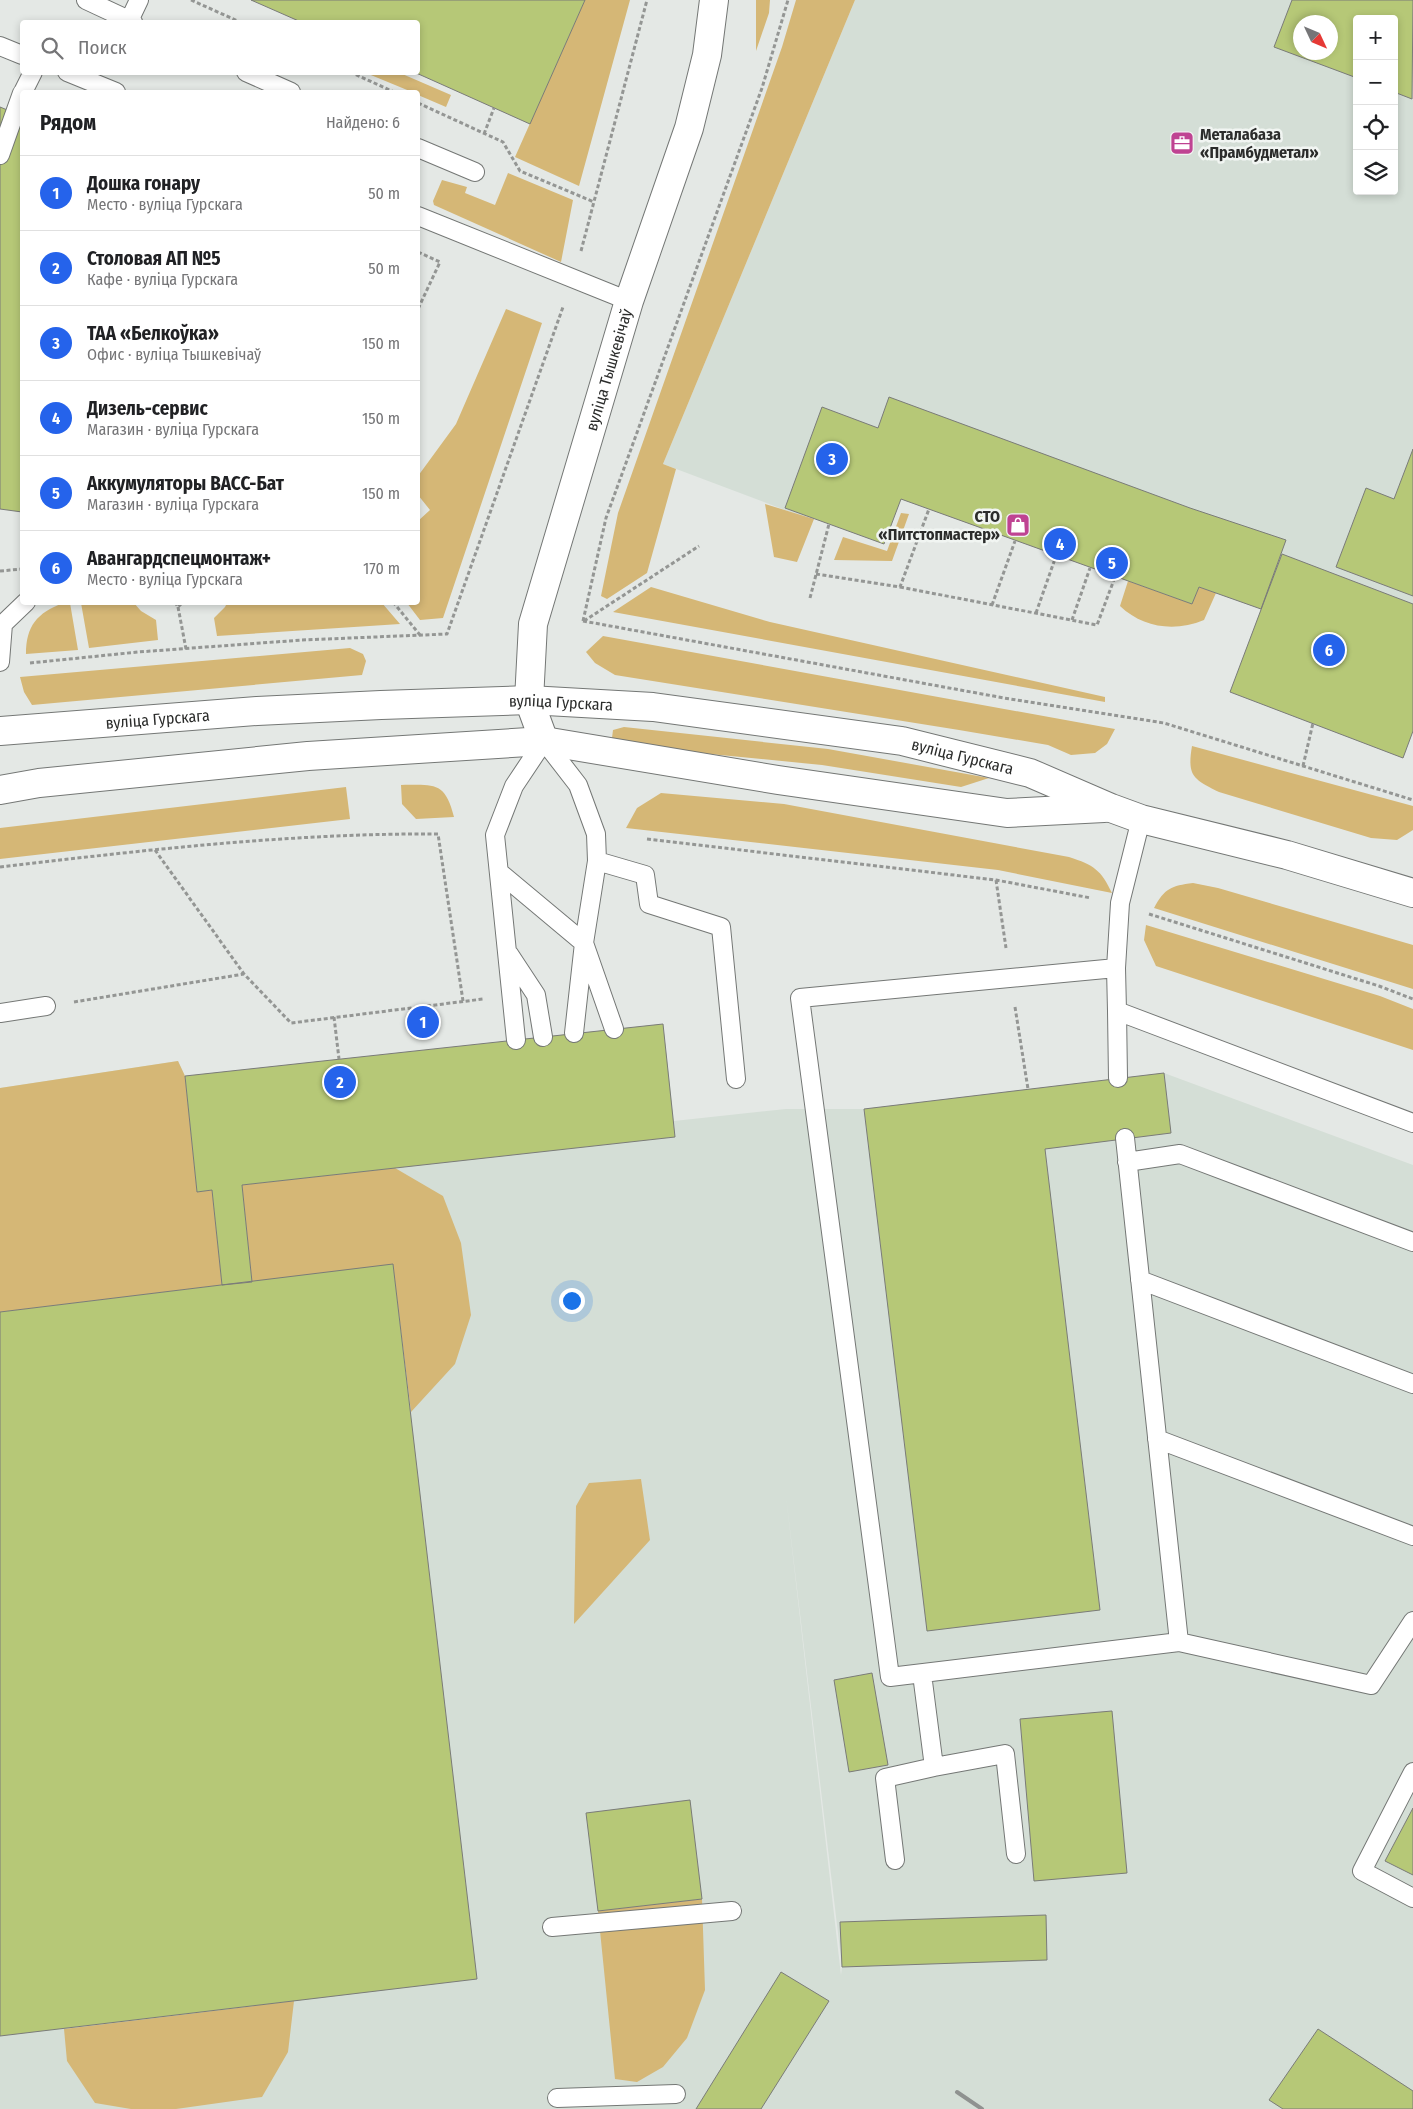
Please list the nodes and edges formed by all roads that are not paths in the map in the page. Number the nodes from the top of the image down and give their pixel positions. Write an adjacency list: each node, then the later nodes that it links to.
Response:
1 (86, 0): 4 (lane)
2 (139, 0): 5 (lane)
3 (714, 0): 19 (main road, вуліца Тышкевічаў)
4 (127, 20)
5 (132, 20)
6 (0, 46): 7 (lane)
7 (20, 54)
8 (32, 75): 11 (lane)
9 (74, 75): 12 (lane)
10 (253, 75): 13 (lane)
11 (24, 90)
12 (111, 90)
13 (286, 90)
14 (20, 101): 16 (lane)
15 (420, 149): 17 (lane)
16 (0, 155)
17 (475, 172)
18 (420, 217): 19 (lane)
19 (629, 301): 22 (main road, вуліца Тышкевічаў)
20 (23, 605): 21 (lane)
21 (0, 662)
22 (528, 700): 23 (main road, вуліца Гурскага); 24 (main road, вуліца Тышкевічаў); 26 (main road, вуліца Гурскага)
23 (0, 731)
24 (544, 741): 25 (main road, вуліца Гурскага); 26 (main road, вуліца Гурскага); 28 (lane); 29 (lane)
25 (0, 790)
26 (1111, 808): 27 (main road, вуліца Гурскага)
27 (1140, 818): 30 (main road, вуліца Гурскага); 33 (lane)
28 (597, 861): 31 (lane); 42 (lane)
29 (499, 872): 31 (lane); 32 (lane)
30 (1413, 893)
31 (584, 942): 37 (lane); 38 (lane)
32 (507, 951): 39 (lane); 40 (lane)
33 (1116, 968): 35 (lane); 53 (lane)
34 (46, 1006): 36 (lane)
35 (1117, 1010): 41 (lane); 43 (lane)
36 (0, 1013)
37 (614, 1029)
38 (574, 1033)
39 (543, 1037)
40 (516, 1040)
41 (1118, 1078)
42 (736, 1079)
43 (1413, 1123)
44 (1125, 1138): 45 (lane)
45 (1127, 1162): 46 (lane); 47 (lane)
46 (1413, 1242)
47 (1140, 1280): 48 (lane); 49 (lane)
48 (1413, 1384)
49 (1157, 1439): 50 (lane); 52 (lane)
50 (1413, 1536)
51 (1413, 1621): 52 (lane)
52 (1179, 1642): 53 (lane)
53 (922, 1674): 54 (lane)
54 (934, 1767): 56 (lane); 57 (lane)
55 (1413, 1772): 58 (lane)
56 (1016, 1854)
57 (896, 1860)
58 (1413, 1898)
59 (732, 1911): 60 (lane)
60 (552, 1927)
61 (676, 2094): 62 (lane)
62 (557, 2098)

